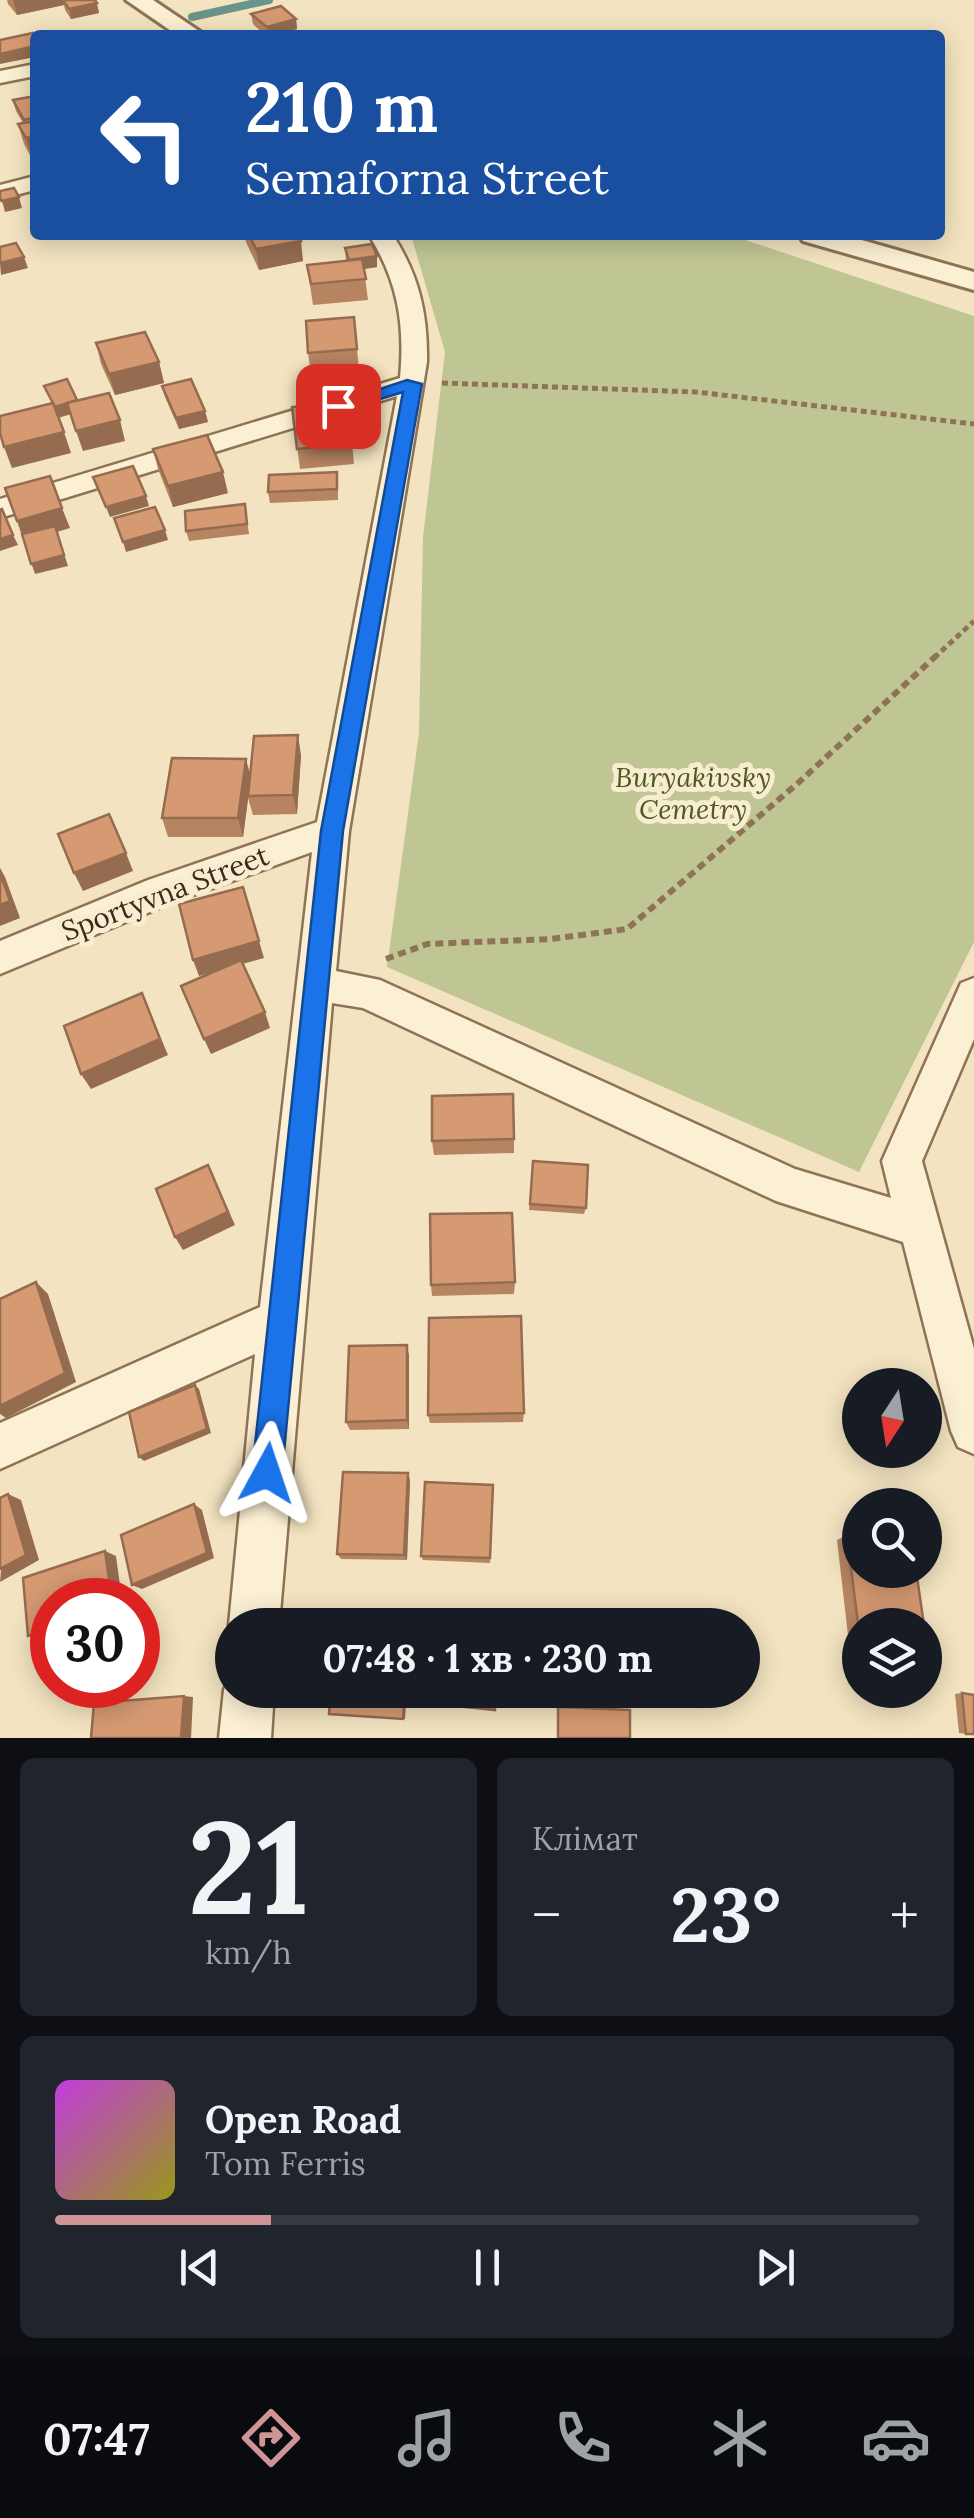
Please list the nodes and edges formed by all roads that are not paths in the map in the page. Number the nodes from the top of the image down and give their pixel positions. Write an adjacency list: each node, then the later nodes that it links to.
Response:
1 (137, 0): 2 (street)
2 (184, 30)
3 (30, 71): 4 (street)
4 (0, 77)
5 (30, 185): 6 (street)
6 (0, 192)
7 (384, 240): 10 (street)
8 (830, 240): 9 (street)
9 (974, 281)
10 (413, 384): 11 (street); 12 (street)
11 (0, 509)
12 (332, 831): 13 (street, Sportyvna Street); 14 (street)
13 (0, 958)
14 (315, 984): 16 (street); 17 (street)
15 (974, 995): 16 (street)
16 (919, 1228): 18 (street)
17 (280, 1320): 19 (street); 20 (street)
18 (974, 1431)
19 (0, 1446)
20 (255, 1608)
21 (248, 1708): 22 (street)
22 (245, 1738)

